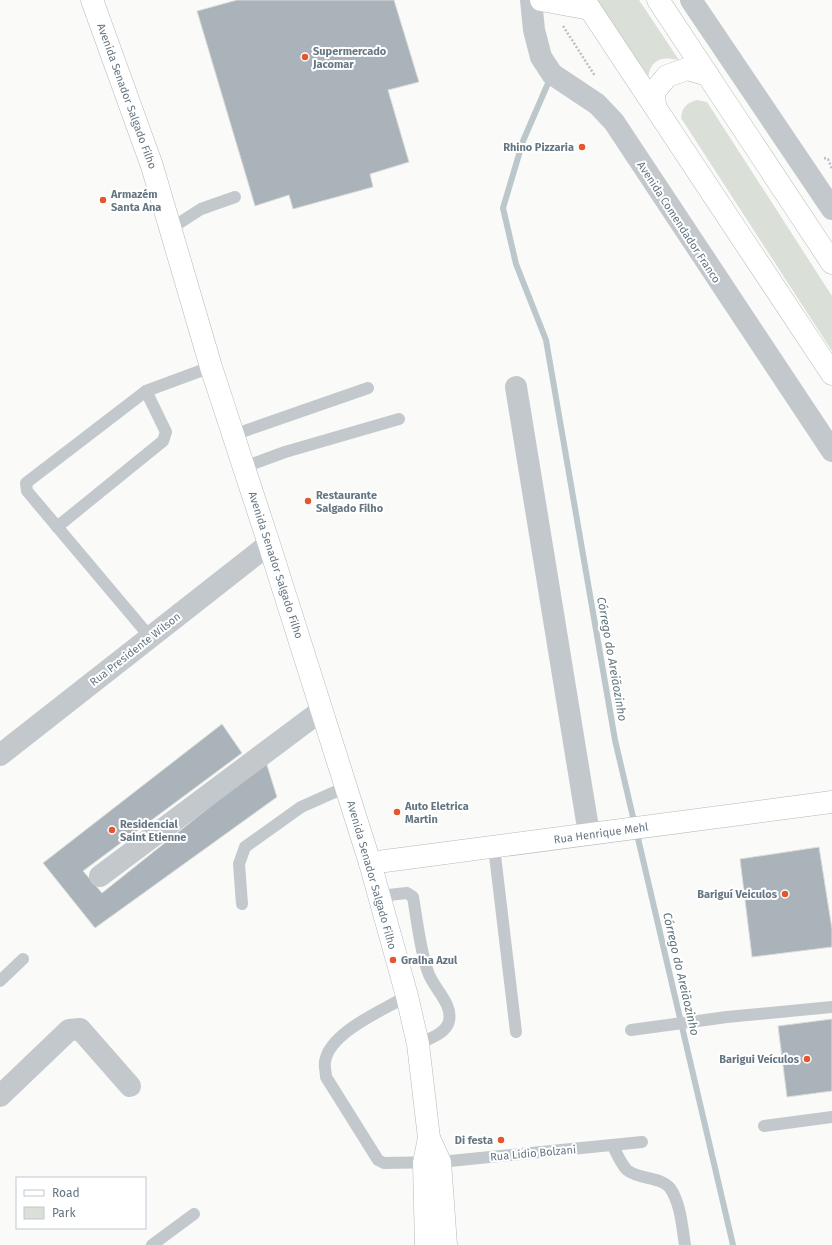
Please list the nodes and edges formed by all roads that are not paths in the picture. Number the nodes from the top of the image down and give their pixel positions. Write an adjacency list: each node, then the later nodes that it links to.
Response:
1 (92, 0): 11 (main road, Avenida Senador Salgado Filho)
2 (531, 0): 20 (street, Avenida Comendador Franco)
3 (541, 0): 6 (main road)
4 (658, 0): 7 (main road)
5 (691, 0): 10 (street)
6 (587, 4): 8 (main road)
7 (708, 75): 8 (main road); 12 (main road)
8 (655, 106): 14 (main road)
9 (235, 196): 11 (lane)
10 (832, 209)
11 (170, 229): 13 (main road, Avenida Senador Salgado Filho)
12 (832, 263)
13 (211, 367): 17 (lane); 19 (main road, Avenida Senador Salgado Filho)
14 (832, 374)
15 (516, 387): 29 (street)
16 (368, 388): 19 (lane)
17 (146, 391): 22 (lane); 22 (lane)
18 (399, 419): 21 (lane)
19 (233, 435): 21 (main road, Avenida Senador Salgado Filho)
20 (832, 451)
21 (244, 467): 23 (main road, Avenida Senador Salgado Filho)
22 (57, 527): 24 (lane)
23 (269, 544): 24 (street, Rua Presidente Wilson); 25 (main road, Avenida Senador Salgado Filho)
24 (150, 637): 26 (street, Rua Presidente Wilson)
25 (322, 710): 27 (main road, Avenida Senador Salgado Filho); 32 (street)
26 (0, 755)
27 (346, 787): 31 (main road, Avenida Senador Salgado Filho); 34 (lane)
28 (832, 802): 29 (main road, Rua Henrique Mehl)
29 (589, 834): 30 (main road, Rua Henrique Mehl)
30 (494, 847): 31 (main road, Rua Henrique Mehl); 40 (lane)
31 (370, 863): 33 (main road, Avenida Senador Salgado Filho)
32 (100, 876)
33 (379, 896): 37 (main road, Avenida Senador Salgado Filho); 41 (lane)
34 (242, 904)
35 (23, 959): 36 (lane)
36 (0, 981)
37 (407, 996): 41 (main road, Avenida Senador Salgado Filho); 48 (lane, Rua Lídio Bolzani)
38 (832, 1007): 39 (lane)
39 (631, 1030)
40 (516, 1032)
41 (418, 1044): 48 (main road, Avenida Senador Salgado Filho)
42 (130, 1086): 43 (street)
43 (0, 1096)
44 (832, 1117): 45 (lane)
45 (764, 1126)
46 (642, 1142): 47 (lane, Rua Lídio Bolzani)
47 (613, 1146): 48 (lane, Rua Lídio Bolzani); 53 (lane)
48 (432, 1163): 51 (main road, Avenida Senador Salgado Filho); 52 (main road, Avenida Senador Salgado Filho)
49 (194, 1214): 50 (lane)
50 (152, 1245)
51 (426, 1245)
52 (446, 1245)
53 (685, 1245)

